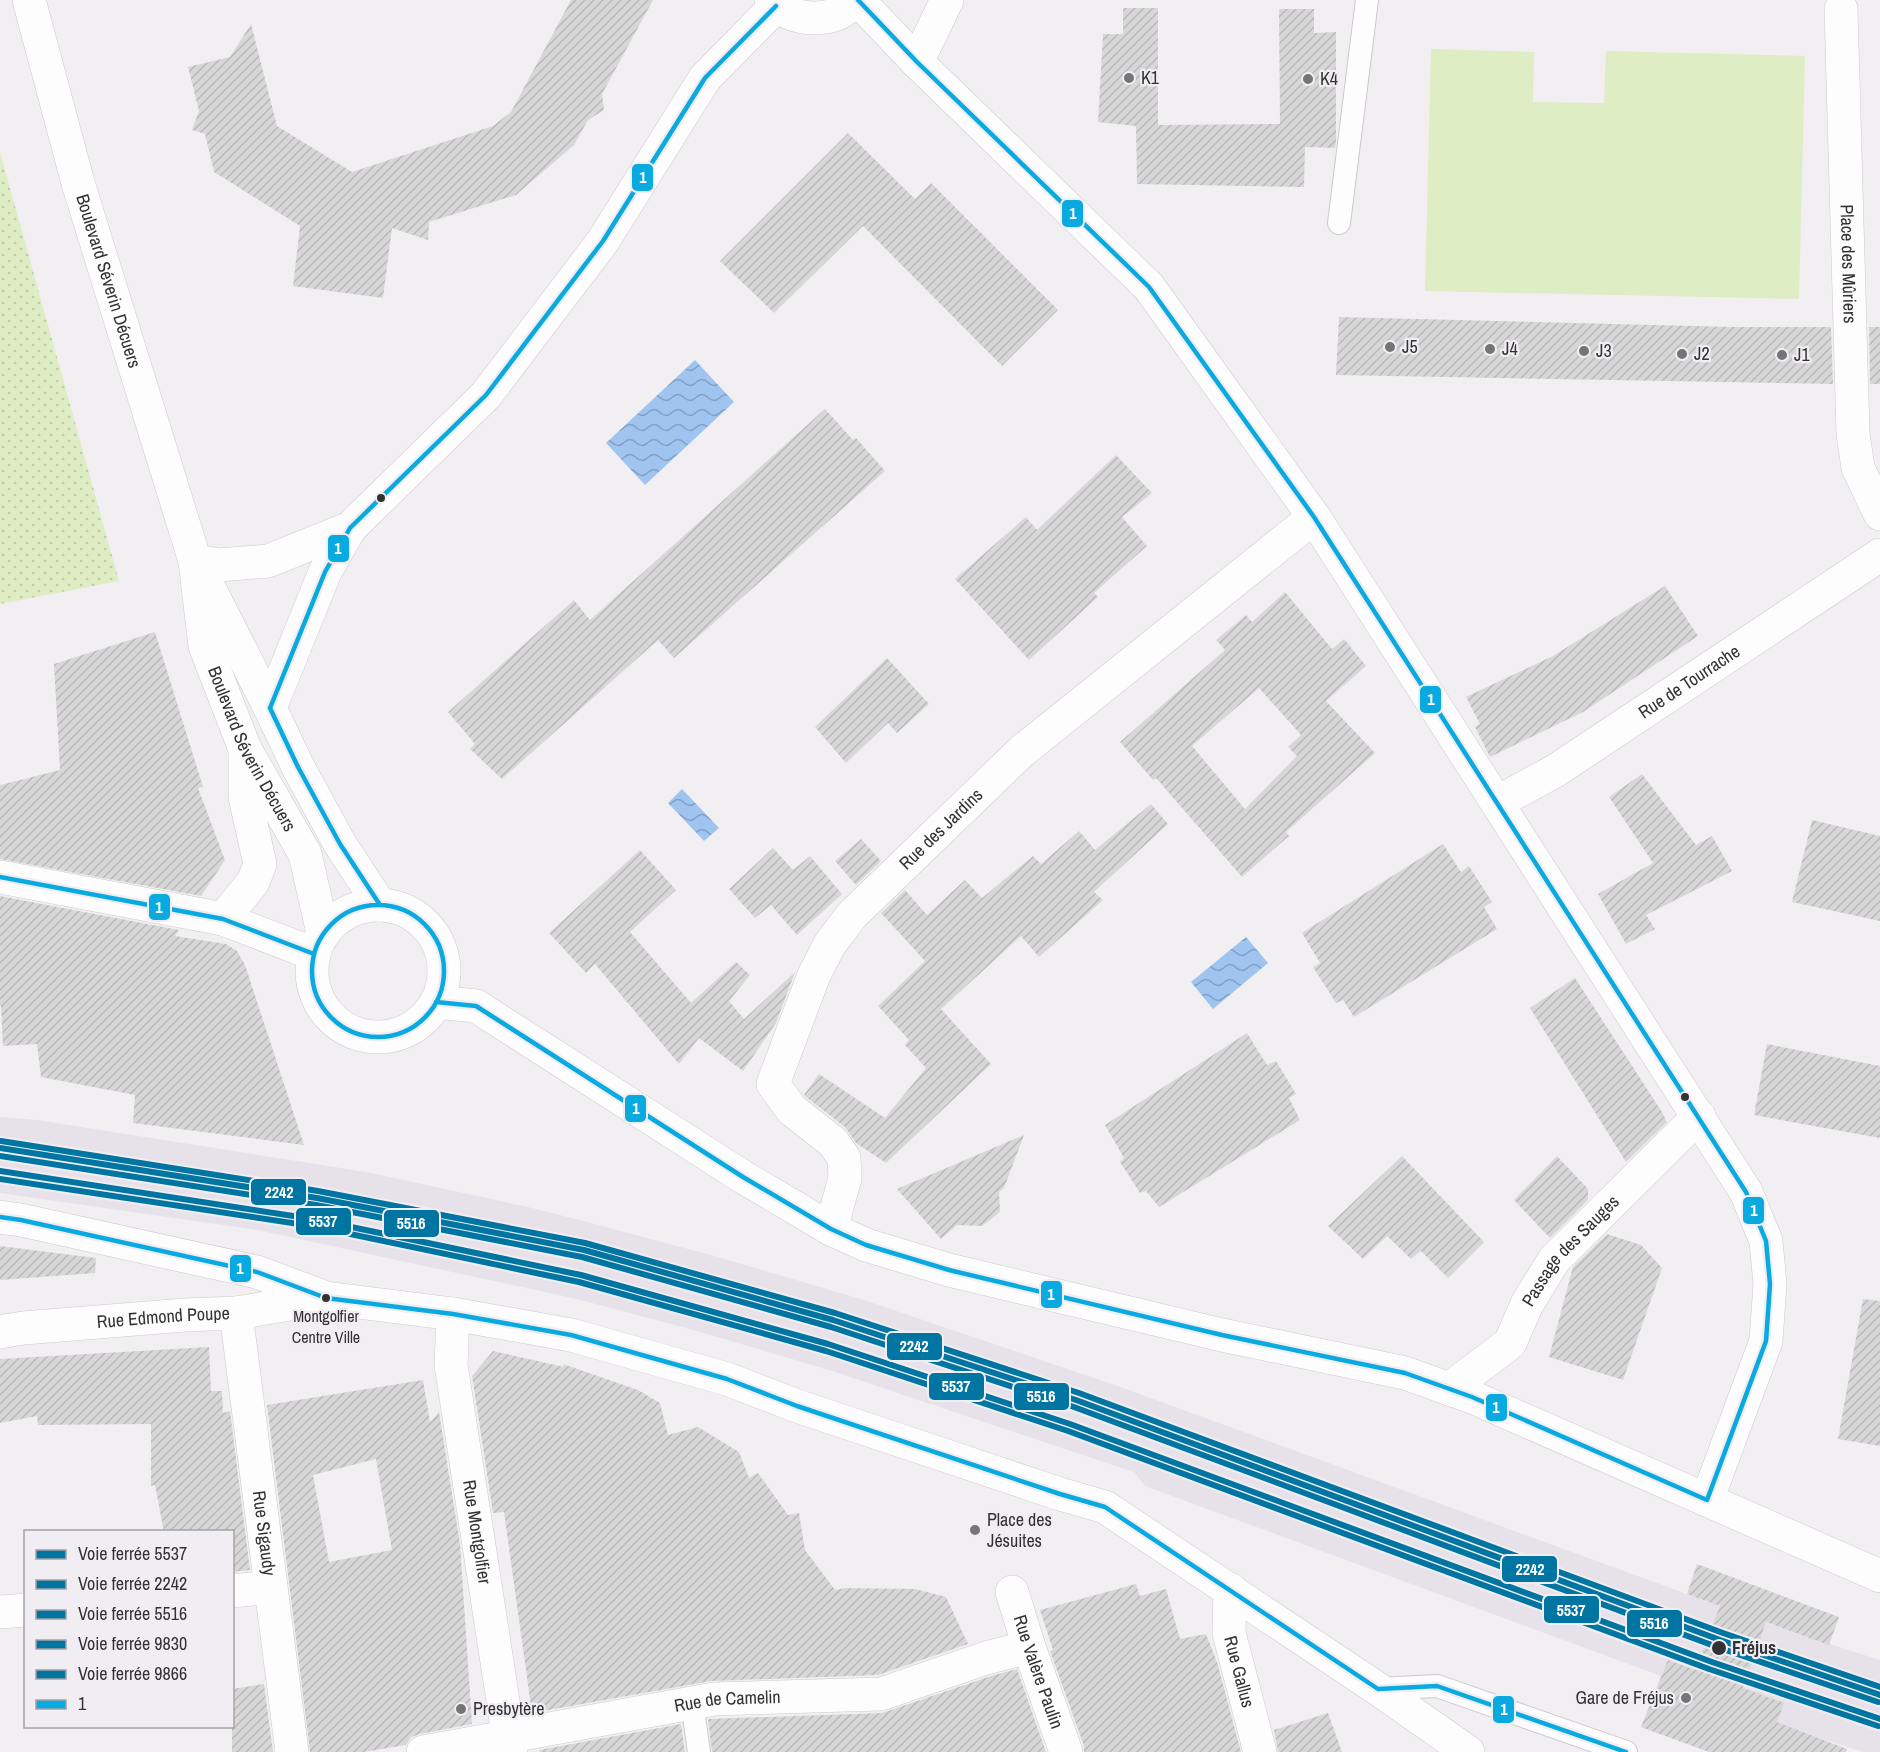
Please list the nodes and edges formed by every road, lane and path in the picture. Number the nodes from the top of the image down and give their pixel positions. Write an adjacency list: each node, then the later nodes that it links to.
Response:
1 (29, 0): 13 (street, Boulevard Séverin Décuers)
2 (857, 0): 5 (street); 7 (street)
3 (947, 0): 7 (street)
4 (1367, 0): 8 (lane)
5 (774, 3): 11 (street)
6 (1842, 3): 9 (street, Place des Mûriers)
7 (917, 62): 10 (street)
8 (1339, 224)
9 (1880, 514)
10 (1314, 517): 16 (street); 24 (street, Rue des Jardins)
11 (350, 528): 13 (street); 14 (street)
12 (1880, 555): 16 (street, Rue de Tourrache)
13 (195, 561): 14 (street, Boulevard Séverin Décuers); 15 (street, Boulevard Séverin Décuers)
14 (270, 708): 18 (street, Boulevard Séverin Décuers)
15 (245, 749): 19 (street); 20 (street, Boulevard Séverin Décuers)
16 (1498, 802): 22 (street)
17 (0, 878): 19 (street)
18 (380, 905): 20 (street); 21 (street)
19 (223, 919): 20 (street)
20 (319, 943): 21 (street)
21 (436, 1002): 24 (street)
22 (1699, 1116): 29 (street, Passage des Sauges); 30 (street)
23 (0, 1217): 25 (street)
24 (831, 1229): 29 (street)
25 (326, 1298): 26 (street, Rue Edmond Poupe); 27 (street)
26 (236, 1313): 28 (street, Rue Edmond Poupe); 32 (street, Rue Sigaudy)
27 (453, 1314): 33 (street); 41 (street, Rue Montgolfier)
28 (0, 1332)
29 (1449, 1389): 30 (street)
30 (1707, 1500): 31 (street)
31 (1880, 1576)
32 (271, 1587): 34 (street); 42 (street, Rue Sigaudy)
33 (1230, 1590): 39 (street); 46 (street, Rue Gallus)
34 (234, 1591)
35 (1012, 1592): 38 (street, Rue Valère Paulin)
36 (24, 1610): 37 (street)
37 (0, 1612)
38 (1029, 1647): 40 (street, Rue de Camelin); 45 (street, Rue Valère Paulin)
39 (1378, 1689): 47 (street); 48 (lane)
40 (692, 1703): 41 (street, Rue de Camelin); 44 (lane)
41 (510, 1745): 43 (street, Rue de Camelin)
42 (292, 1752)
43 (423, 1752)
44 (699, 1752)
45 (1065, 1752)
46 (1260, 1752)
47 (1468, 1752)
48 (1626, 1752)

